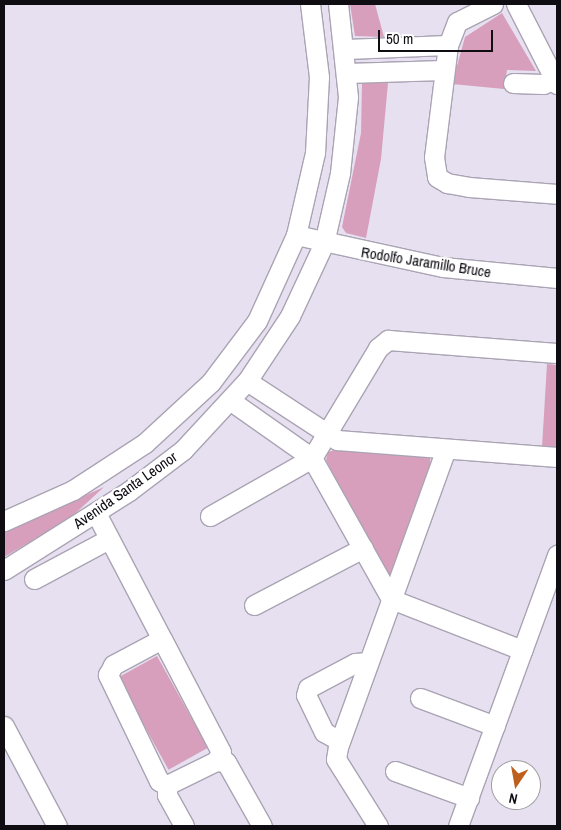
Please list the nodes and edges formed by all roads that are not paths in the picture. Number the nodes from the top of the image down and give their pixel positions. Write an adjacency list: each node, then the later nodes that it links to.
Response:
1 (310, 4): 12 (street, Avenida Santa Leonor)
2 (338, 4): 6 (street, Avenida Santa Leonor)
3 (493, 4): 5 (street)
4 (516, 4): 9 (street)
5 (448, 45): 6 (street); 7 (street)
6 (346, 49): 8 (street, Avenida Santa Leonor)
7 (443, 70): 8 (street); 11 (street)
8 (347, 73): 13 (street, Avenida Santa Leonor)
9 (556, 82): 10 (street)
10 (513, 83)
11 (557, 194)
12 (296, 236): 13 (street, Rodolfo Jaramillo Bruce); 24 (street, Avenida Santa Leonor)
13 (324, 243): 14 (street, Rodolfo Jaramillo Bruce); 16 (street, Avenida Santa Leonor)
14 (557, 278)
15 (557, 353): 18 (street)
16 (247, 381): 17 (street, Avenida Santa Leonor); 18 (street)
17 (231, 401): 21 (street); 22 (street, Avenida Santa Leonor)
18 (328, 436): 19 (street); 21 (street)
19 (446, 450): 20 (street); 30 (street)
20 (557, 457)
21 (312, 458): 23 (street); 26 (street)
22 (96, 513): 25 (street); 28 (street, Avenida Santa Leonor)
23 (210, 516)
24 (4, 521)
25 (109, 539): 29 (street); 32 (street)
26 (363, 548): 30 (street); 31 (street)
27 (557, 555): 33 (street)
28 (4, 570)
29 (34, 579)
30 (391, 600): 33 (street); 34 (street)
31 (254, 605)
32 (162, 639): 39 (street); 41 (street)
33 (522, 650): 37 (street)
34 (368, 662): 38 (street); 38 (street)
35 (420, 698): 37 (street)
36 (4, 726): 43 (street)
37 (495, 726): 42 (street)
38 (340, 741): 46 (street)
39 (216, 761): 41 (street); 45 (street)
40 (395, 771): 42 (street)
41 (167, 785): 44 (street)
42 (469, 798): 47 (street)
43 (57, 826)
44 (184, 826)
45 (262, 826)
46 (378, 826)
47 (458, 826)

